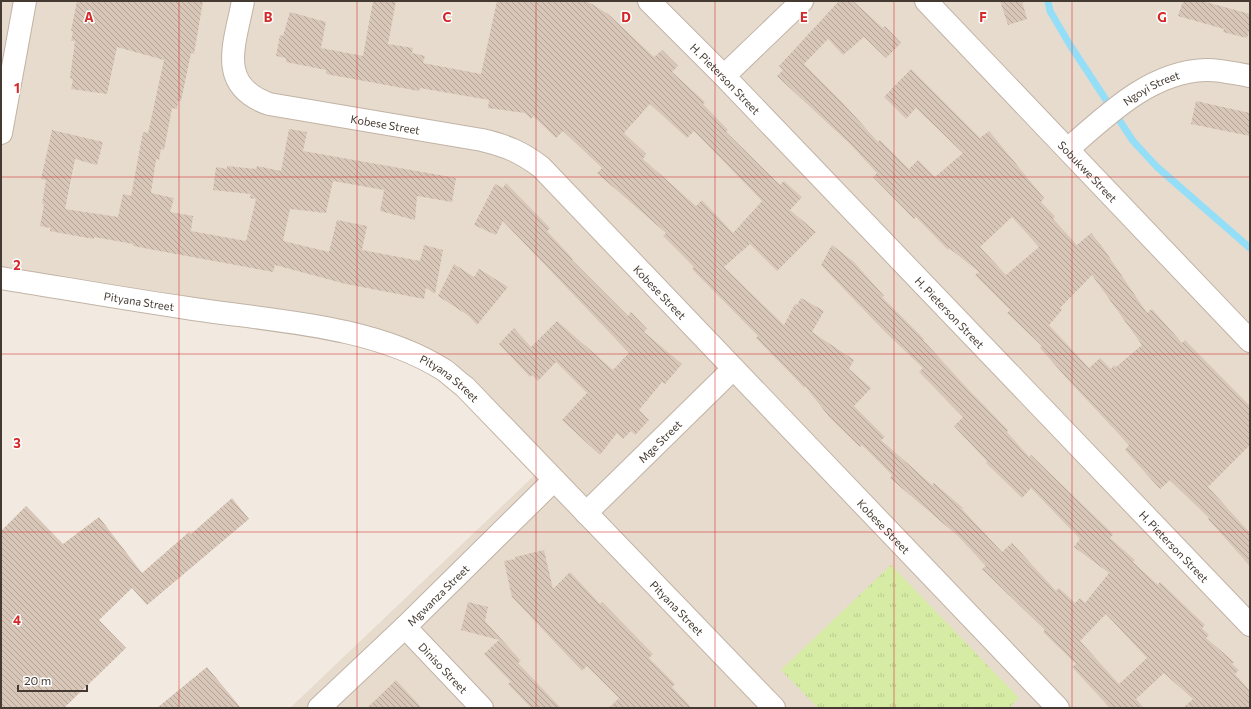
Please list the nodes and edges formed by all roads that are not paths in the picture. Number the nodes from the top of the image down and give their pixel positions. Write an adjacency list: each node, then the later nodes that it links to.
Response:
1 (25, 1): 8 (street)
2 (243, 1): 12 (street, Kobese Street)
3 (649, 1): 6 (street, H. Pieterson Street)
4 (802, 1): 6 (street)
5 (926, 1): 9 (street, Sobukwe Street)
6 (724, 76): 15 (street, H. Pieterson Street)
7 (1250, 76): 9 (street, Ngoyi Street)
8 (1, 133)
9 (1068, 149): 11 (street, Sobukwe Street)
10 (1, 278): 13 (street, Pityana Street)
11 (1250, 341)
12 (732, 369): 14 (street, Mge Street); 20 (street, Kobese Street)
13 (554, 480): 14 (street, Pityana Street); 16 (street, Mgwanza Street)
14 (586, 513): 19 (street, Pityana Street)
15 (1250, 625)
16 (405, 628): 17 (street, Mgwanza Street); 18 (street, Diniso Street)
17 (319, 708)
18 (482, 708)
19 (774, 708)
20 (1058, 708)

